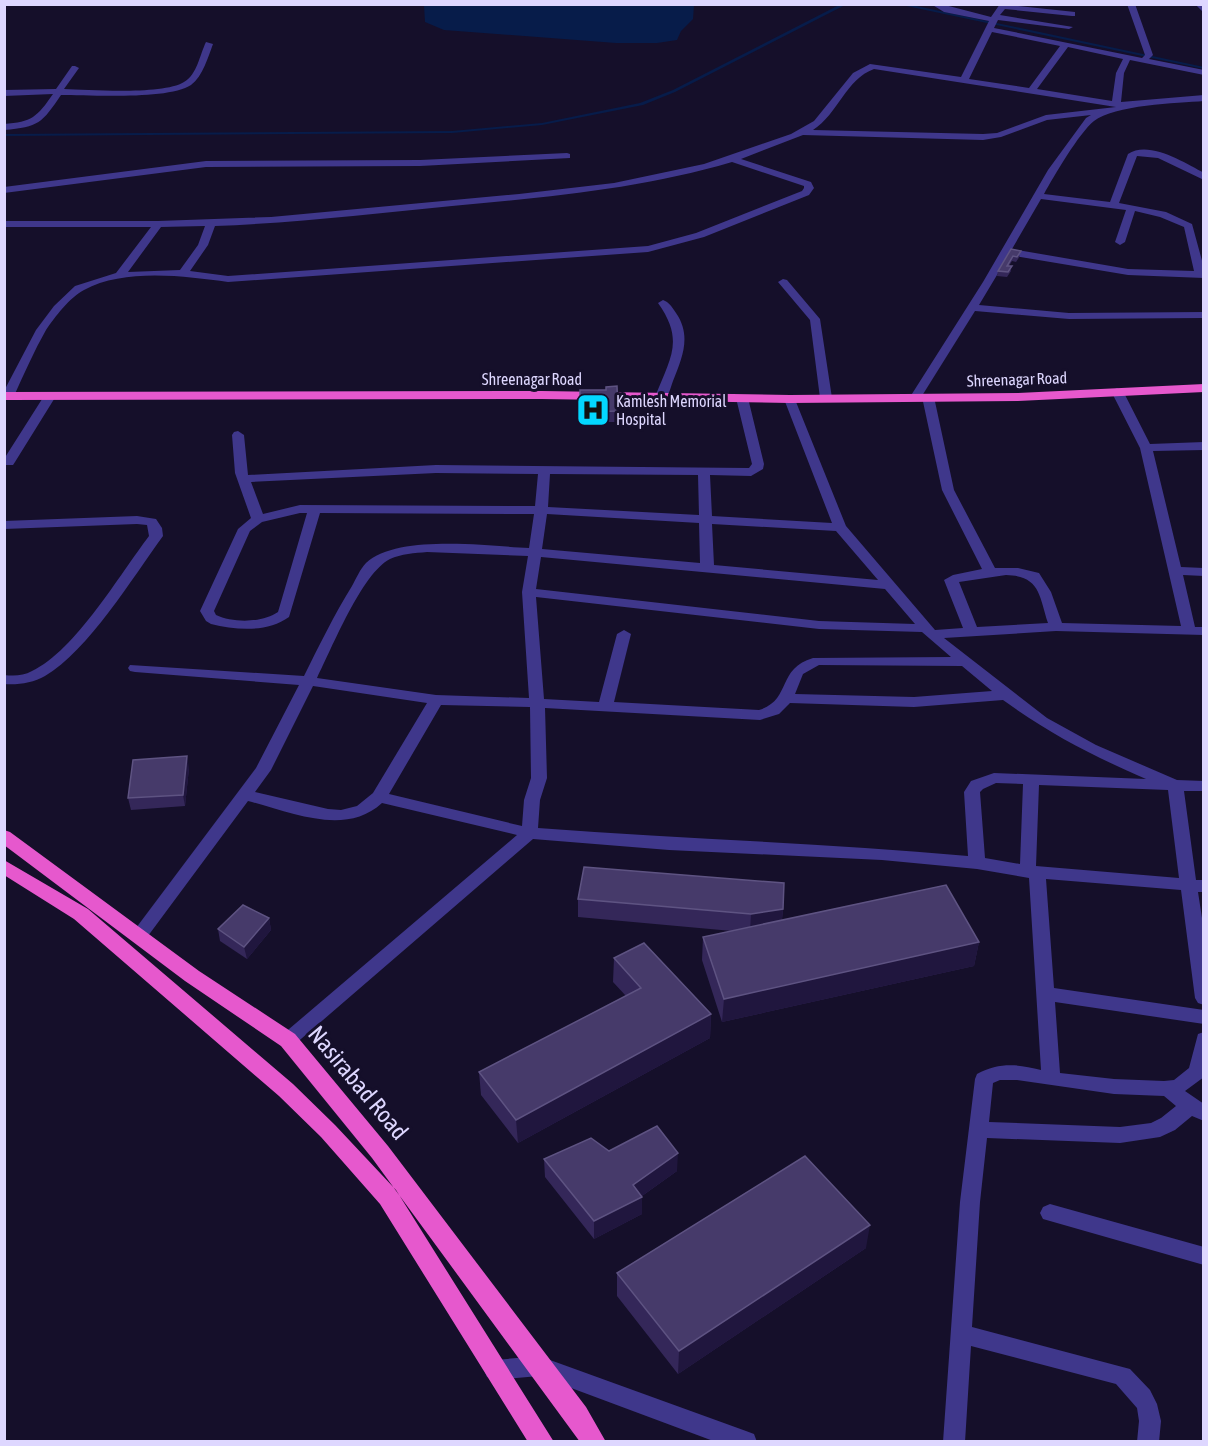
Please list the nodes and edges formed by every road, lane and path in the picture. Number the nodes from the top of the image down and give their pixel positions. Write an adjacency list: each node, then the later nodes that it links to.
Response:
1 (1074, 4): 7 (street)
2 (1131, 4): 14 (street)
3 (1198, 4): 6 (street)
4 (936, 5): 8 (street)
5 (1004, 5): 7 (street); 8 (street)
6 (1203, 11)
7 (1072, 14): 9 (street)
8 (992, 23): 9 (street); 10 (street); 17 (street)
9 (1069, 27): 10 (street)
10 (1055, 42): 12 (street)
11 (209, 44): 19 (street)
12 (1066, 44): 13 (street); 18 (street)
13 (1128, 57): 14 (street); 22 (street)
14 (1146, 58): 16 (street)
15 (75, 68): 19 (street)
16 (1203, 73)
17 (964, 80): 18 (street); 24 (street)
18 (1030, 91): 22 (street)
19 (60, 92): 20 (street); 23 (street)
20 (4, 93)
21 (1203, 98): 22 (street)
22 (1113, 107): 24 (street); 29 (street)
23 (4, 127)
24 (800, 132): 26 (street)
25 (567, 156): 28 (street)
26 (732, 159): 32 (street); 37 (street)
27 (1203, 177): 30 (street)
28 (4, 190)
29 (1038, 196): 30 (street); 36 (street)
30 (1113, 206): 31 (street)
31 (1131, 209): 35 (street); 39 (street)
32 (211, 223): 34 (street); 37 (street)
33 (4, 224): 34 (street)
34 (158, 225): 38 (street)
35 (1120, 242)
36 (1006, 251): 39 (street); 42 (street)
37 (183, 273): 38 (street)
38 (120, 275): 46 (street)
39 (1202, 275)
40 (783, 282): 51 (street)
41 (663, 303): 48 (street)
42 (972, 309): 43 (street); 49 (street)
43 (1203, 315)
44 (1203, 388): 45 (highway, Shreenagar Road)
45 (1117, 391): 49 (highway, Shreenagar Road); 55 (street)
46 (6, 396): 47 (highway, Shreenagar Road)
47 (50, 396): 48 (highway, Shreenagar Road); 56 (street)
48 (661, 397): 50 (highway, Shreenagar Road)
49 (922, 397): 51 (highway, Shreenagar Road); 70 (street)
50 (742, 398): 52 (highway, Shreenagar Road); 58 (street)
51 (826, 398): 52 (highway, Shreenagar Road)
52 (790, 399): 65 (street)
53 (238, 435): 59 (street)
54 (1203, 446): 55 (street)
55 (1146, 448): 68 (street)
56 (9, 462)
57 (544, 471): 58 (street); 59 (street); 61 (street)
58 (704, 472): 63 (street)
59 (244, 479): 62 (street)
60 (315, 509): 61 (street); 62 (street); 62 (street)
61 (541, 510): 63 (street); 66 (street)
62 (258, 519)
63 (707, 520): 65 (street); 67 (street)
64 (4, 525): 80 (street)
65 (840, 527): 71 (street)
66 (535, 552): 67 (street); 72 (street); 81 (street)
67 (707, 568): 71 (street)
68 (1176, 572): 69 (street); 74 (street)
69 (1203, 572)
70 (991, 573): 73 (street); 76 (street)
71 (890, 585): 75 (street)
72 (529, 592): 75 (street); 85 (street)
73 (1056, 627): 74 (street); 76 (street)
74 (1196, 630)
75 (929, 631): 76 (street); 78 (street)
76 (970, 632)
77 (624, 634): 86 (street)
78 (967, 662): 82 (street); 83 (street)
79 (135, 668): 81 (street)
80 (4, 679)
81 (308, 681): 84 (street); 90 (street)
82 (1006, 695): 83 (street); 88 (street)
83 (787, 698): 86 (street)
84 (436, 700): 85 (street); 91 (street)
85 (537, 703): 86 (street); 92 (street)
86 (605, 707)
87 (1031, 779): 88 (street); 94 (street); 96 (street)
88 (1175, 785): 89 (street); 97 (street)
89 (1203, 786)
90 (245, 795): 91 (street); 98 (street)
91 (378, 797): 92 (street)
92 (530, 833): 94 (street); 103 (street)
93 (4, 836): 98 (highway, Nasirabad Road)
94 (977, 863): 96 (street)
95 (4, 866): 112 (highway)
96 (1033, 872): 97 (street); 99 (street)
97 (1196, 885): 100 (street)
98 (139, 936): 103 (highway, Nasirabad Road)
99 (1045, 994): 101 (street); 104 (street)
100 (1203, 998)
101 (1203, 1017)
102 (1203, 1039): 105 (street)
103 (288, 1040): 111 (highway, Nasirabad Road)
104 (1051, 1079): 105 (street); 107 (street)
105 (1167, 1088): 106 (street)
106 (1197, 1110): 107 (street)
107 (978, 1130): 110 (street)
108 (1050, 1213): 109 (street)
109 (1203, 1256)
110 (961, 1334): 116 (street); 117 (street)
111 (539, 1366): 112 (street); 114 (highway, Nasirabad Road); 115 (street)
112 (495, 1370): 113 (highway)
113 (541, 1439)
114 (594, 1442)
115 (746, 1442)
116 (954, 1442)
117 (1148, 1442)

